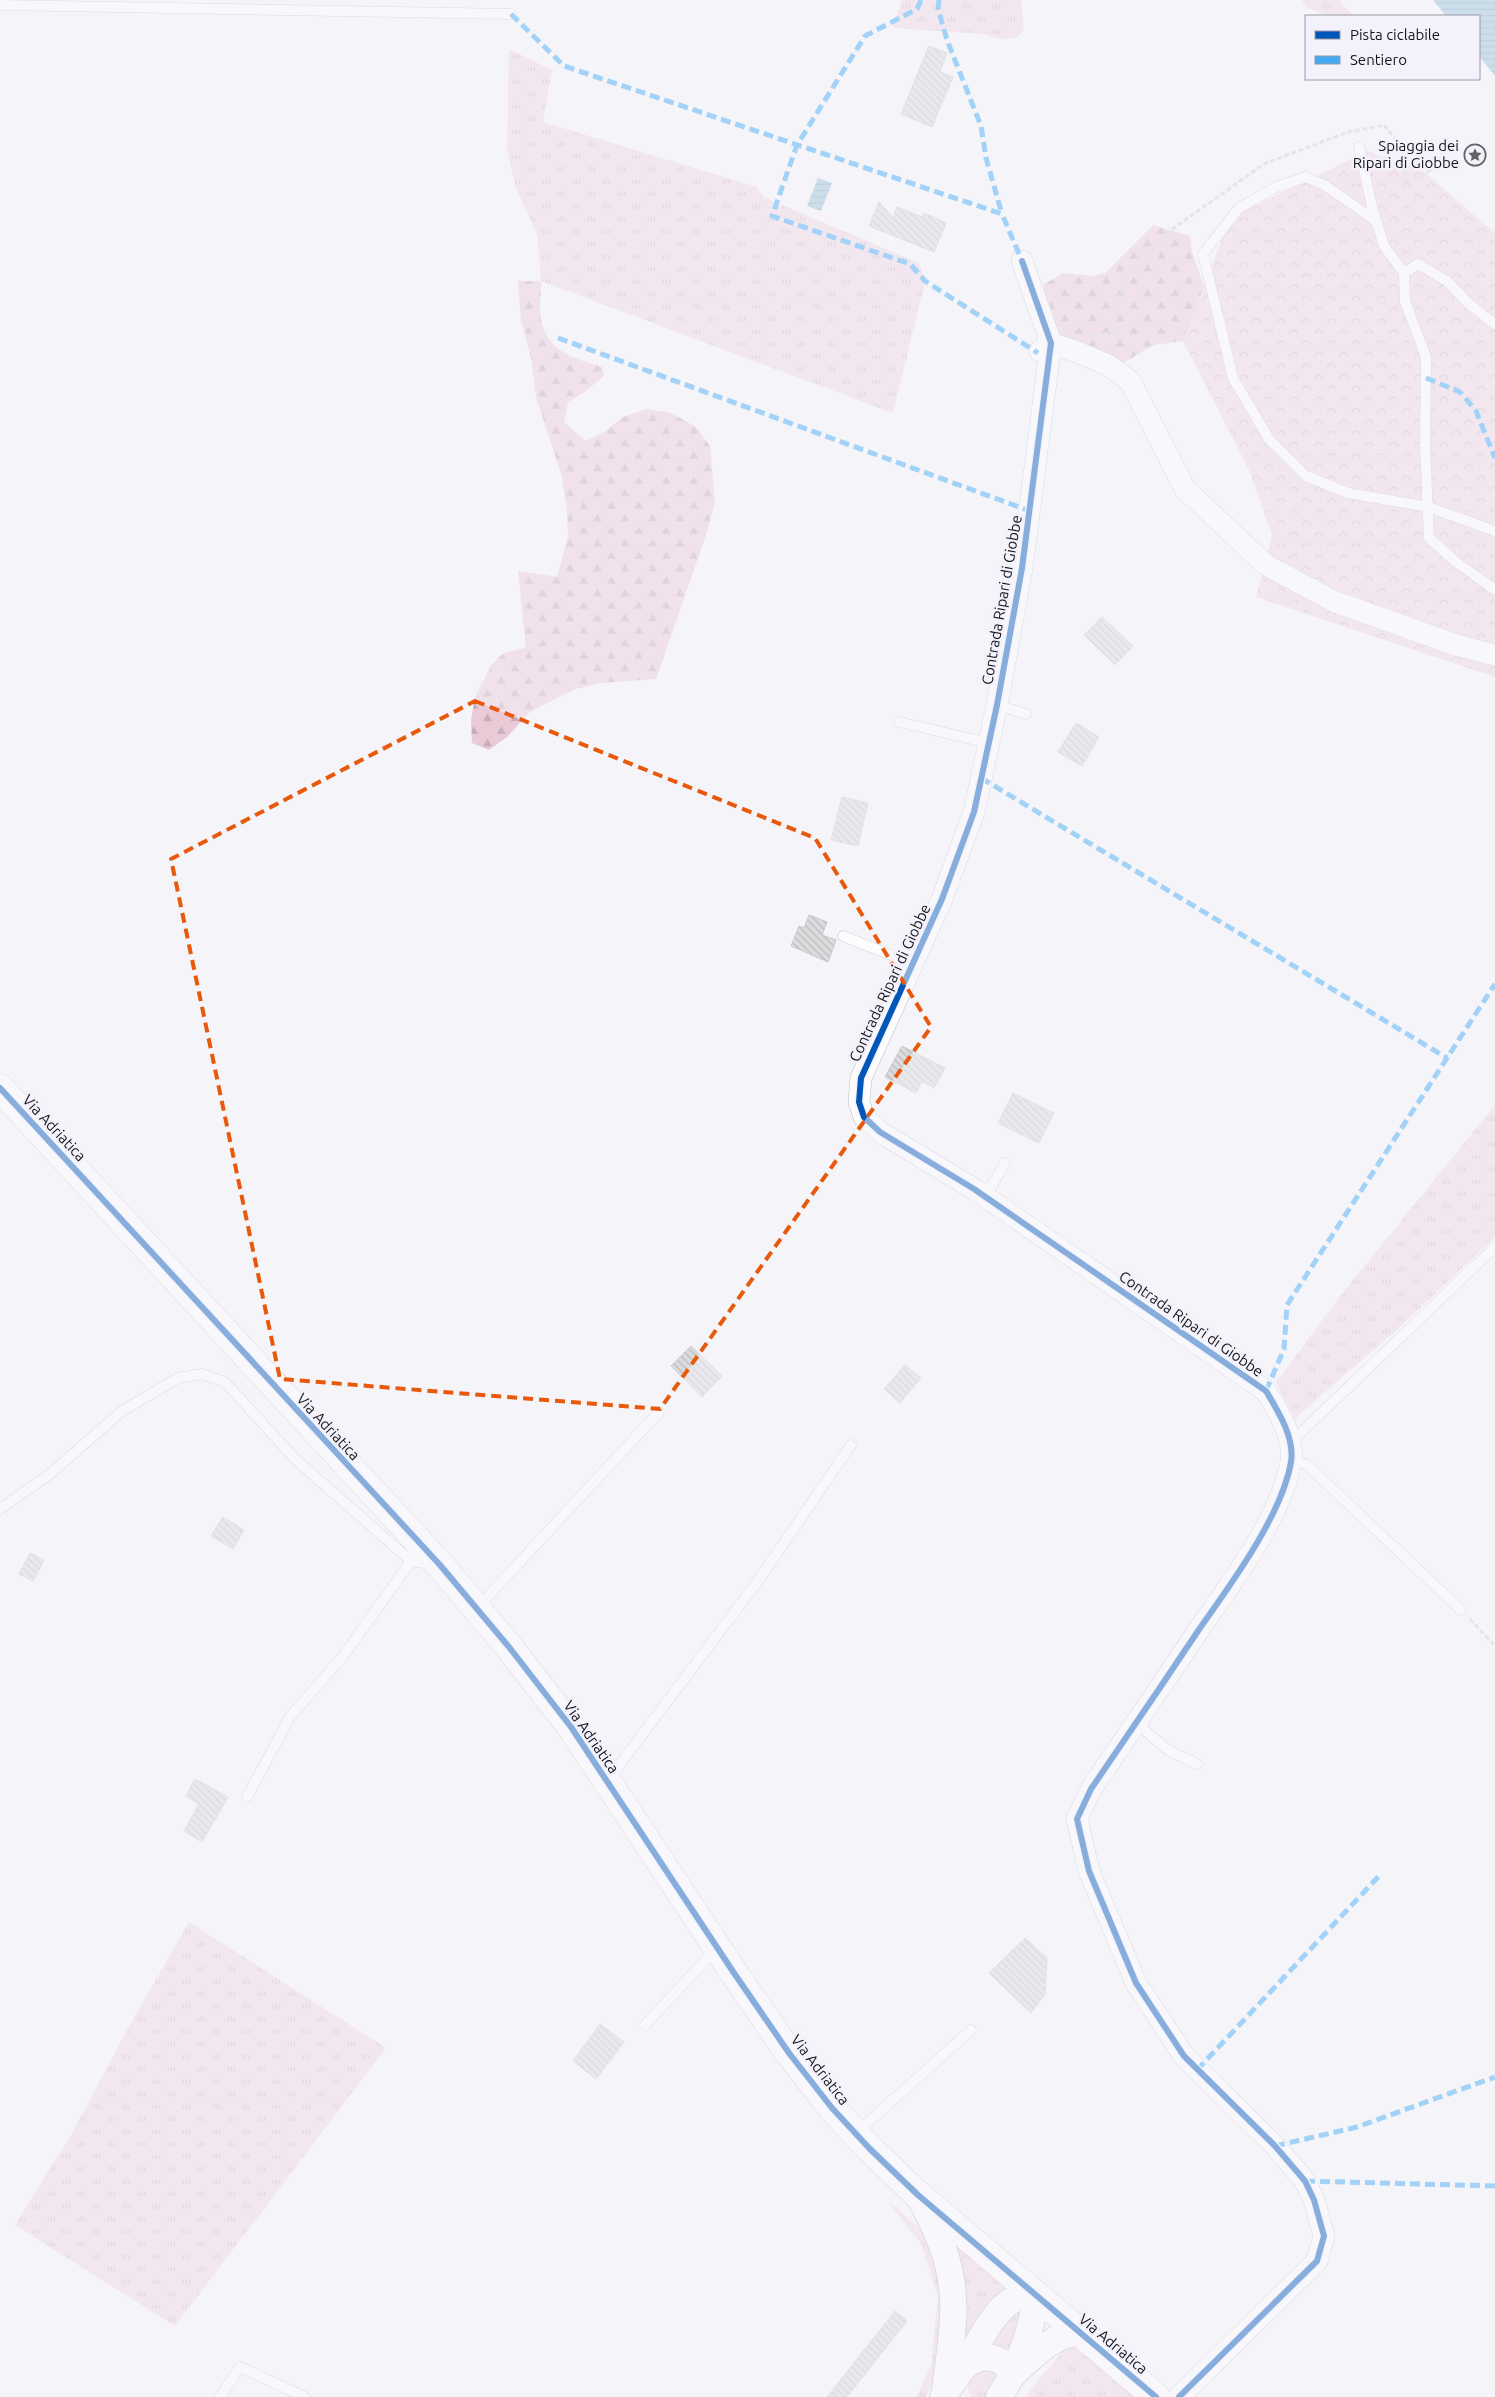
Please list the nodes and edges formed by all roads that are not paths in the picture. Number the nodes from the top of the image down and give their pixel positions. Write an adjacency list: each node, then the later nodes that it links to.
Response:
1 (0, 5): 2 (lane)
2 (511, 14)
3 (1359, 147): 4 (lane)
4 (1376, 221): 6 (lane); 9 (lane)
5 (1022, 261): 8 (street, Contrada Ripari di Giobbe)
6 (1404, 274): 7 (lane); 9 (lane)
7 (1495, 324)
8 (1044, 348): 12 (street); 13 (street, Contrada Ripari di Giobbe)
9 (1428, 507): 10 (lane); 11 (lane)
10 (1495, 531)
11 (1495, 590)
12 (1495, 655)
13 (997, 705): 14 (lane); 16 (street, Contrada Ripari di Giobbe)
14 (1026, 714)
15 (899, 722): 16 (lane)
16 (989, 744): 18 (street, Contrada Ripari di Giobbe)
17 (843, 936): 18 (lane)
18 (914, 964): 21 (street, Contrada Ripari di Giobbe)
19 (0, 1088): 28 (main road, Via Adriatica)
20 (1005, 1163): 21 (lane)
21 (985, 1197): 25 (street, Contrada Ripari di Giobbe)
22 (1495, 1247): 25 (lane)
23 (659, 1412): 29 (lane)
24 (851, 1445): 33 (lane)
25 (1291, 1452): 30 (lane); 31 (street)
26 (0, 1509): 27 (lane)
27 (411, 1561): 28 (lane); 34 (lane)
28 (440, 1566): 29 (main road, Via Adriatica)
29 (477, 1609): 33 (main road, Via Adriatica)
30 (1461, 1610)
31 (1136, 1723): 32 (lane); 49 (street)
32 (1197, 1764)
33 (607, 1782): 35 (main road, Via Adriatica)
34 (247, 1797)
35 (718, 1948): 36 (lane); 38 (main road, Via Adriatica)
36 (645, 2025)
37 (971, 2030): 38 (lane)
38 (855, 2133): 39 (main road, Via Adriatica)
39 (918, 2195): 40 (main road, Via Adriatica); 46 (street)
40 (1034, 2294): 41 (main road, Via Adriatica); 42 (street); 43 (street)
41 (1080, 2333): 43 (street); 48 (main road, Via Adriatica)
42 (965, 2366): 43 (street); 46 (street)
43 (1013, 2374): 47 (street)
44 (220, 2397): 45 (lane)
45 (305, 2397)
46 (944, 2397)
47 (1000, 2397)
48 (1156, 2397)
49 (1179, 2397)

